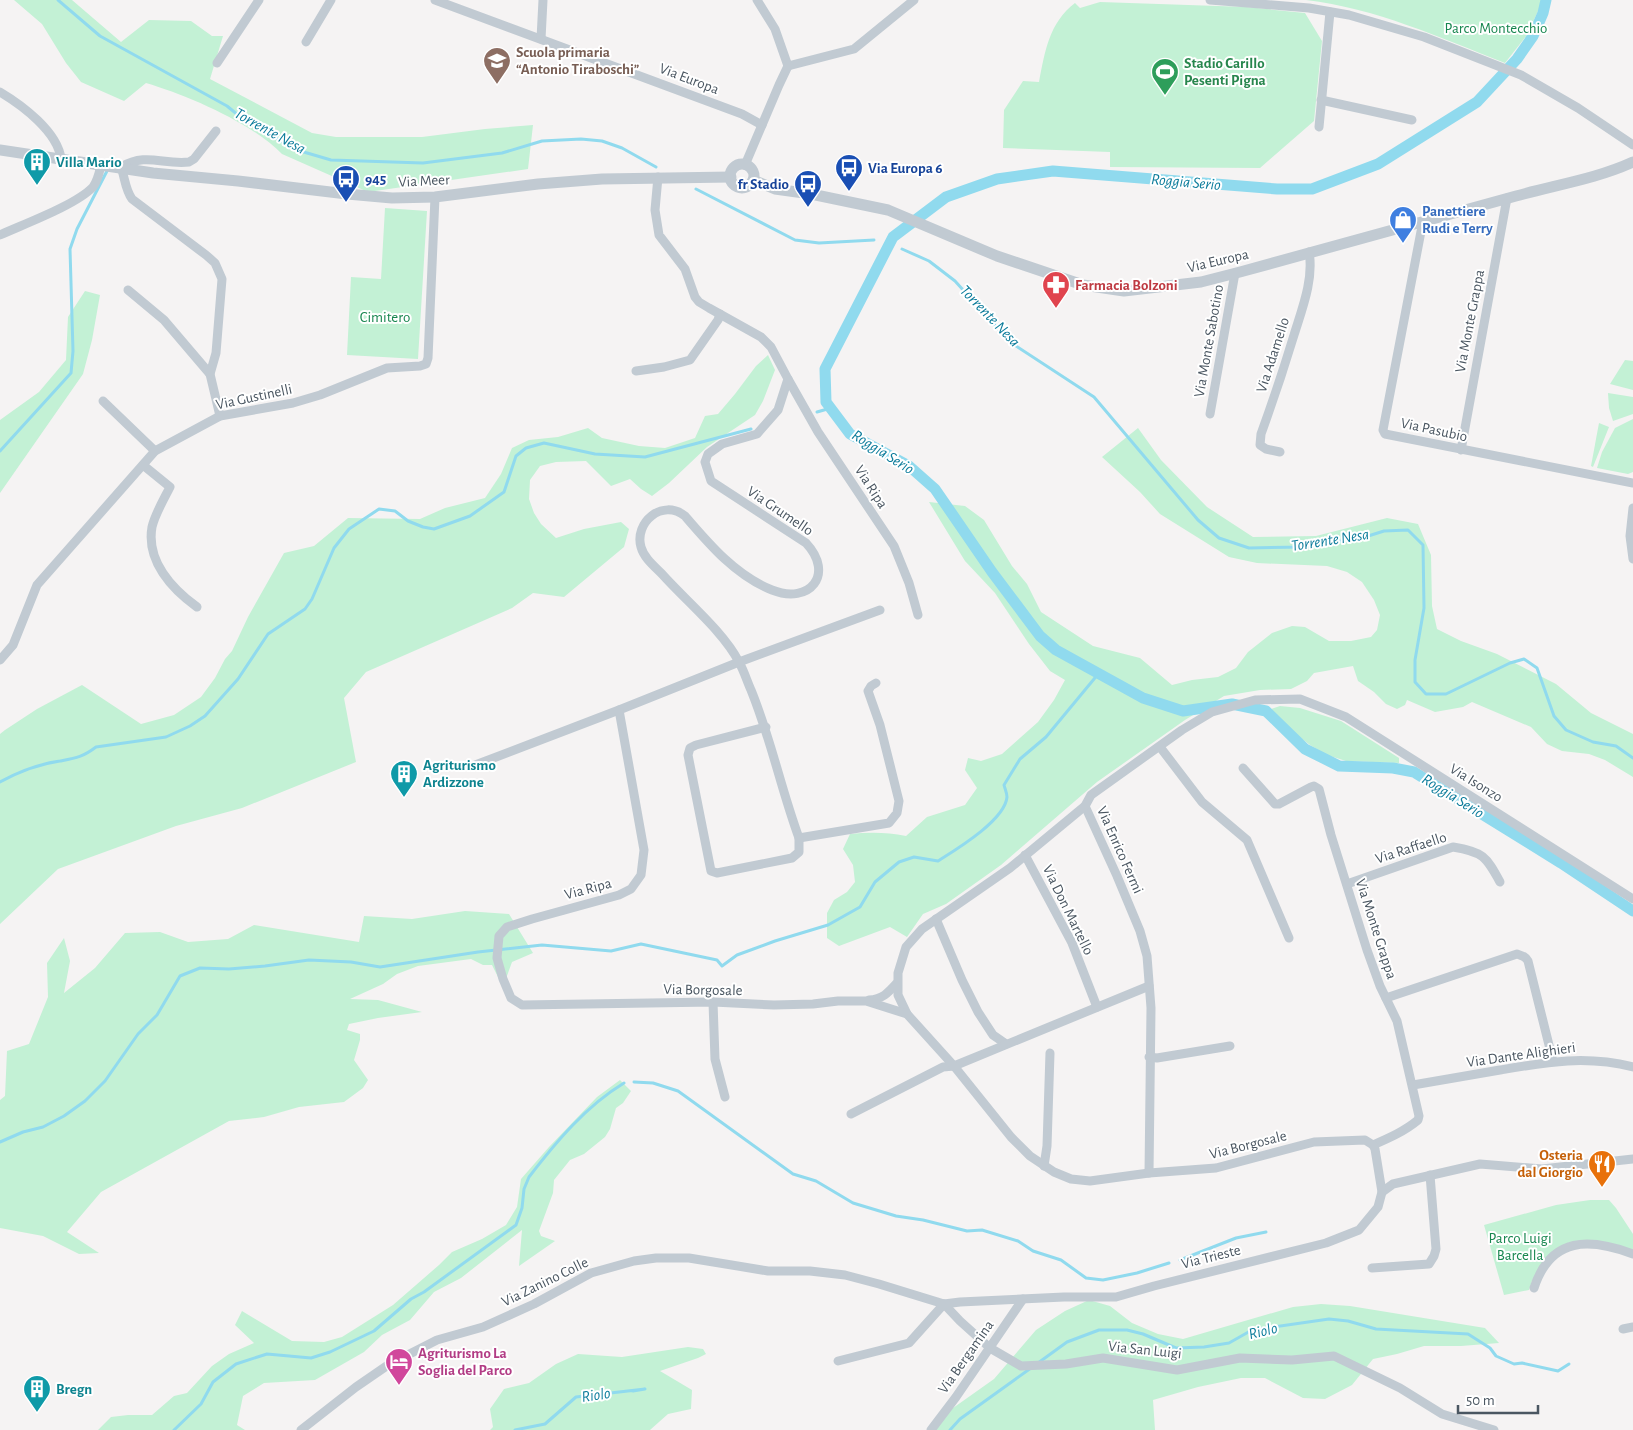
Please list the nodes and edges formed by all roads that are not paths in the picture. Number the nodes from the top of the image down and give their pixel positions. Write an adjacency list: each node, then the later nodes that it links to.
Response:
1 (260, 0): 11 (street)
2 (331, 0): 10 (street)
3 (435, 0): 9 (street, Via Europa)
4 (543, 0): 9 (street)
5 (757, 0): 12 (street)
6 (914, 0): 12 (street)
7 (1210, 0): 8 (street)
8 (1330, 12): 14 (street); 19 (street)
9 (541, 39): 16 (street, Via Europa)
10 (306, 42)
11 (217, 63)
12 (788, 66): 16 (street)
13 (0, 92): 21 (street)
14 (1321, 100): 15 (street); 17 (street)
15 (1412, 120)
16 (762, 125): 24 (street)
17 (1318, 127)
18 (216, 132): 25 (street)
19 (1633, 145)
20 (0, 150): 21 (street, Via Meer)
21 (61, 159): 23 (street, Via Meer)
22 (1633, 162): 30 (street, Via Europa)
23 (100, 165): 25 (street, Via Meer); 32 (street)
24 (745, 165): 27 (street); 28 (street)
25 (121, 167): 29 (street, Via Meer); 38 (street)
26 (658, 177): 27 (street, Via Meer); 29 (street, Via Meer); 36 (street)
27 (730, 177): 28 (street)
28 (753, 180): 34 (street, Via Europa)
29 (435, 197): 42 (street, Via Gustinelli)
30 (1507, 198): 31 (street, Via Europa); 43 (street, Via Monte Grappa)
31 (1423, 221): 33 (street, Via Europa); 43 (street, Via Pasubio)
32 (0, 235)
33 (1309, 252): 34 (street, Via Europa); 45 (street, Via Adamello)
34 (1235, 273): 41 (street, Via Monte Sabotino)
35 (128, 290): 38 (street)
36 (720, 314): 37 (street); 39 (street)
37 (636, 371)
38 (210, 374): 42 (street)
39 (788, 379): 52 (street, Via Ripa); 54 (street, Via Grumello)
40 (102, 401): 44 (street)
41 (1210, 414)
42 (220, 416): 44 (street, Via Gustinelli)
43 (1461, 450): 47 (street, Via Pasubio)
44 (155, 451): 46 (street, Via Gustinelli)
45 (1280, 452)
46 (143, 465): 50 (street); 53 (street, Via Gustinelli)
47 (1633, 483)
48 (1633, 508): 49 (street)
49 (1633, 559)
50 (197, 607)
51 (880, 610): 54 (street)
52 (918, 616)
53 (0, 660)
54 (739, 662): 56 (street); 57 (street, Via Grumello)
55 (876, 683): 62 (street)
56 (619, 710): 59 (street); 74 (street, Via Ripa)
57 (766, 727): 62 (street, Via Grumello); 62 (street)
58 (1160, 747): 61 (street, Via Enrico Fermi); 66 (street, Via Isonzo); 68 (street)
59 (470, 767)
60 (1243, 768): 65 (street, Via Monte Grappa)
61 (1085, 806): 63 (street); 70 (street, Via Enrico Fermi)
62 (799, 838)
63 (1025, 855): 67 (street); 75 (street, Via Don Martello)
64 (1500, 882): 65 (street, Via Raffaello)
65 (1347, 884): 71 (street, Via Monte Grappa)
66 (1633, 899)
67 (936, 919): 69 (street); 77 (street)
68 (1289, 938)
69 (897, 983): 72 (street, Via Borgosale); 76 (street)
70 (1149, 986): 75 (street); 80 (street, Via Enrico Fermi)
71 (1386, 998): 81 (street); 84 (street, Via Monte Grappa)
72 (866, 1001): 73 (street, Via Borgosale); 76 (street, Via Borgosale)
73 (713, 1002): 74 (street, Via Borgosale); 85 (street)
74 (540, 1004)
75 (1097, 1006): 77 (street)
76 (906, 1014): 82 (street, Via Borgosale)
77 (1006, 1044): 82 (street)
78 (1230, 1046): 80 (street)
79 (1050, 1053): 89 (street)
80 (1149, 1057): 90 (street, Via Enrico Fermi)
81 (1553, 1061): 83 (street, Via Dante Alighieri); 84 (street, Via Dante Alighieri)
82 (954, 1066): 86 (street); 89 (street, Via Borgosale)
83 (1633, 1067)
84 (1413, 1085): 87 (street, Via Monte Grappa)
85 (725, 1097)
86 (851, 1114)
87 (1373, 1145): 90 (street, Via Borgosale); 92 (street)
88 (1633, 1159): 91 (street)
89 (1044, 1166): 90 (street, Via Borgosale)
90 (1149, 1172)
91 (1430, 1175): 92 (street); 94 (street)
92 (1382, 1192): 96 (street, Via Trieste)
93 (1633, 1254): 95 (street)
94 (1372, 1268)
95 (1534, 1288)
96 (1023, 1299): 97 (street, Via Zanino Colle); 100 (street, Via Bergamina)
97 (944, 1304): 100 (street, Via Zanino Colle); 101 (street); 102 (street, Via Zanino Colle)
98 (1633, 1327): 99 (street)
99 (1623, 1329)
100 (990, 1348): 103 (street, Via Bergamina); 104 (street, Via San Luigi)
101 (838, 1361)
102 (302, 1430)
103 (931, 1430)
104 (1494, 1430)

